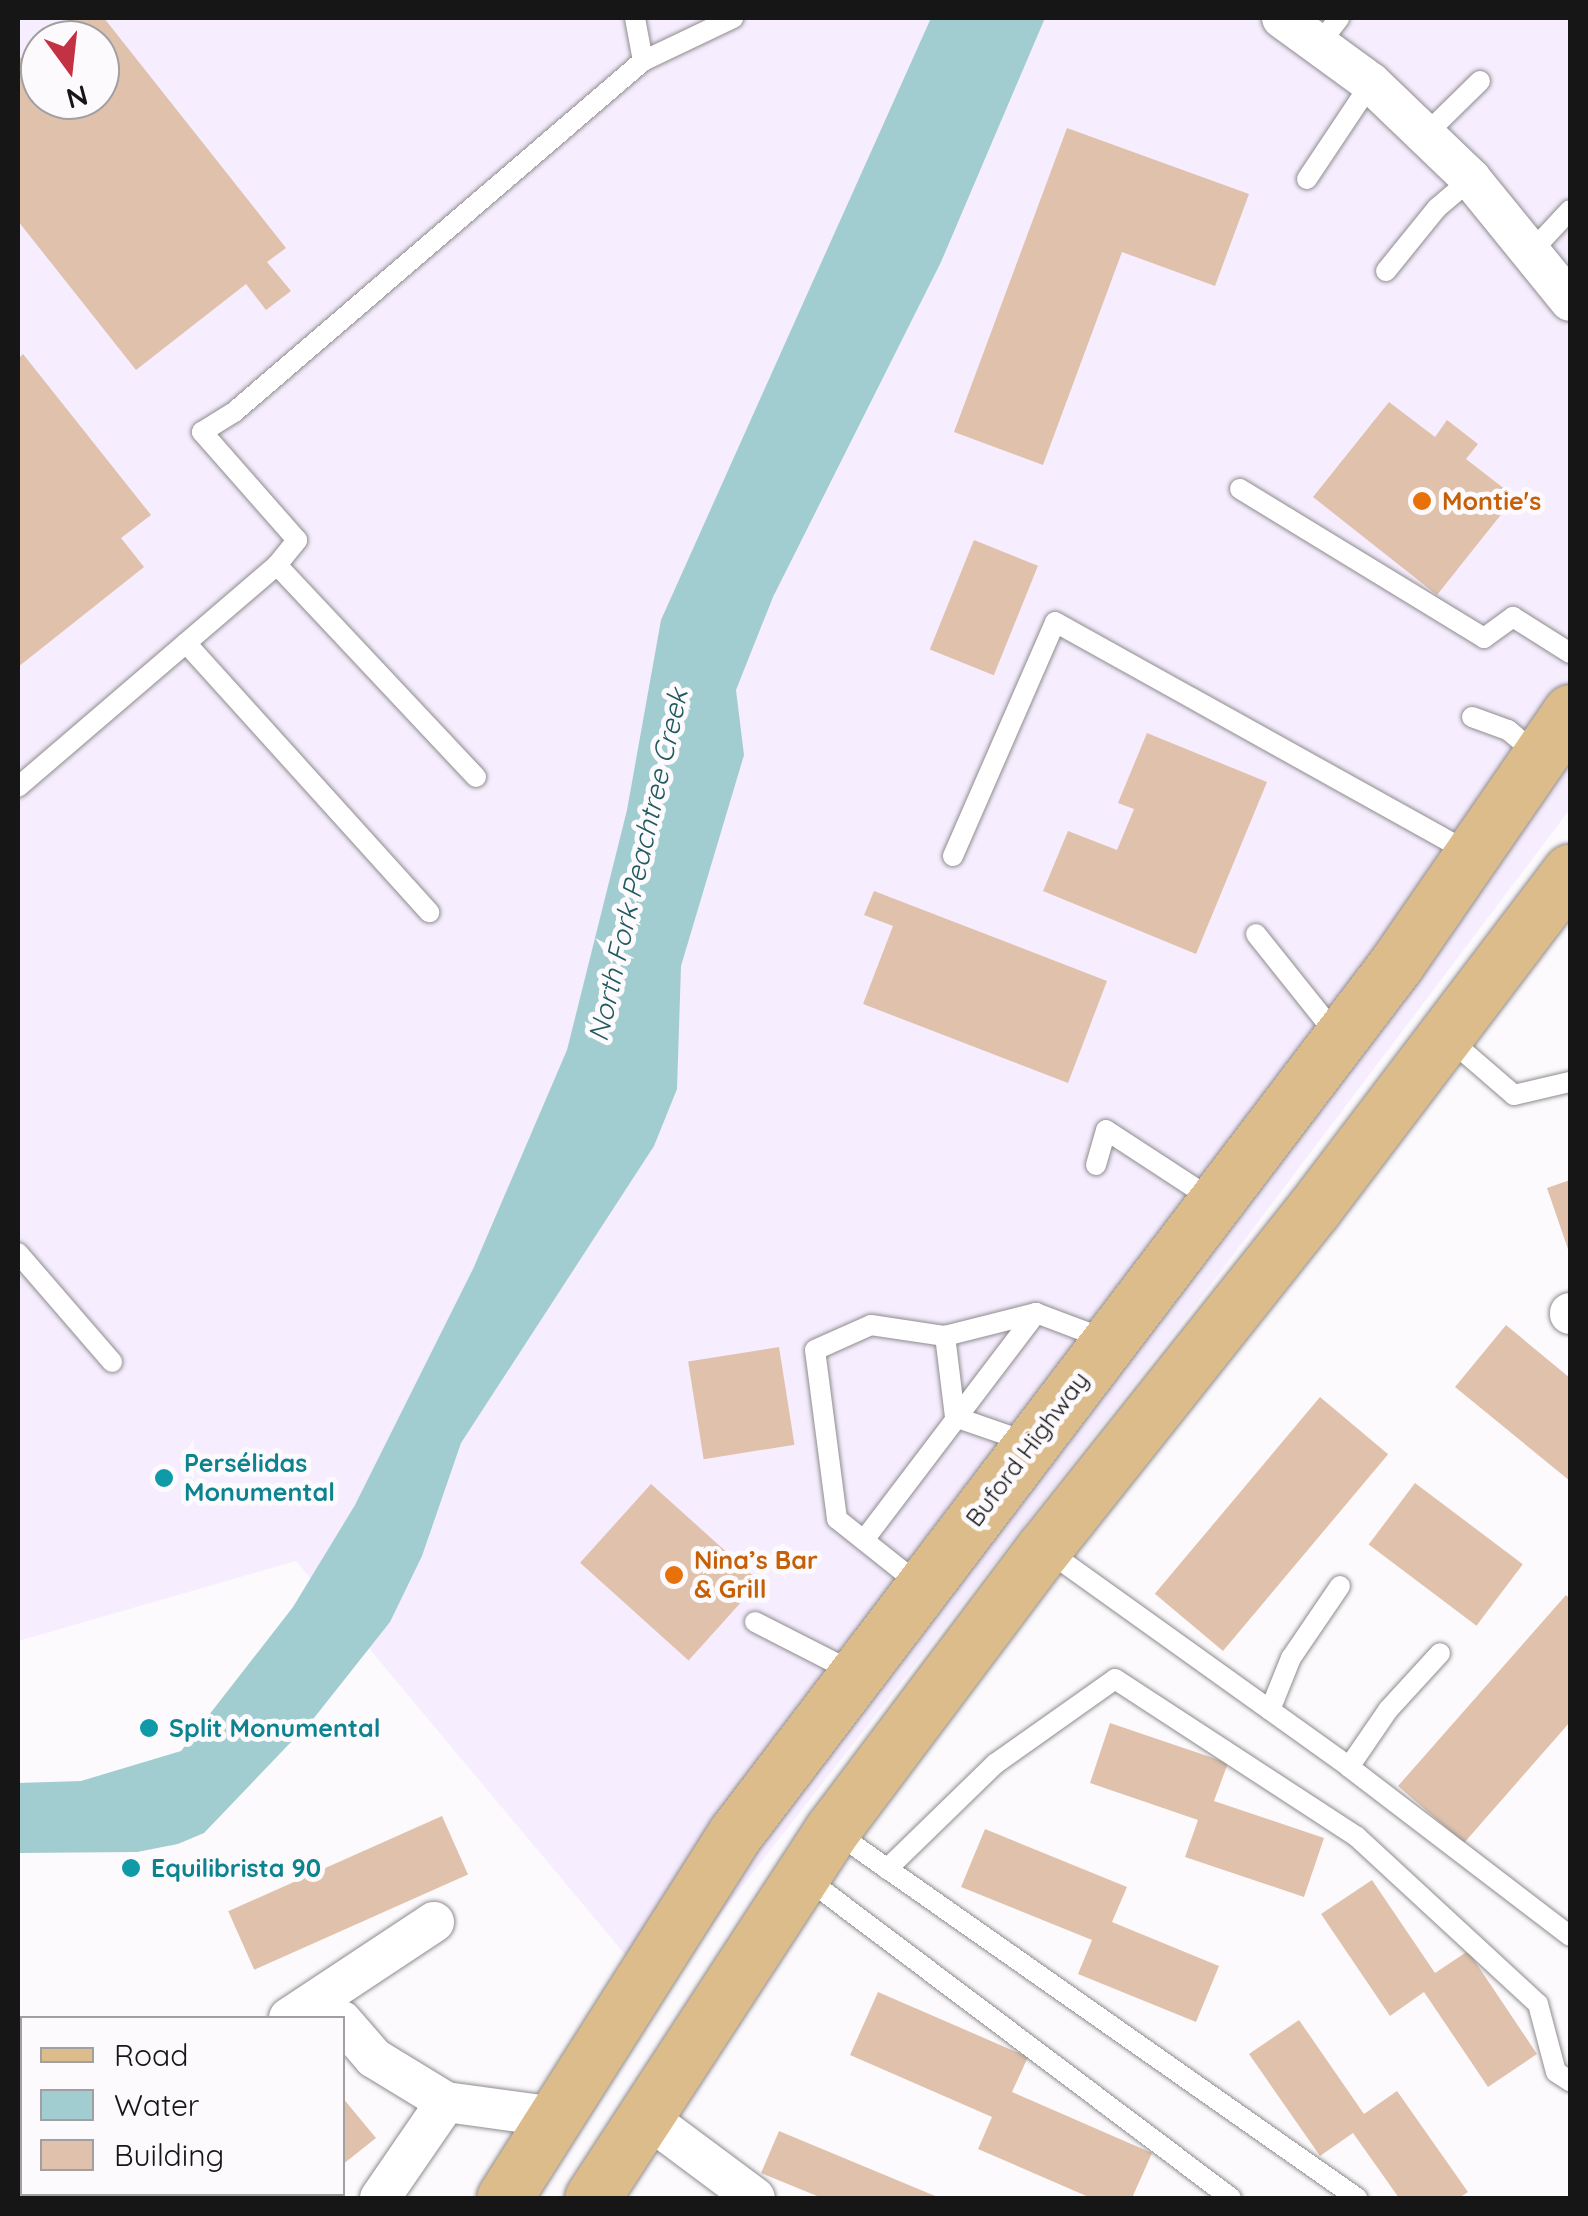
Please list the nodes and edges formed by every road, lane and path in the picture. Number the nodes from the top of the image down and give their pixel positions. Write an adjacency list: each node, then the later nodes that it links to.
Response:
1 (635, 18): 5 (lane)
2 (733, 18): 5 (lane)
3 (1282, 18): 4 (street)
4 (1329, 31): 7 (street)
5 (643, 60): 16 (lane)
6 (1480, 81): 8 (lane)
7 (1371, 83): 8 (street); 9 (lane)
8 (1425, 134): 10 (street)
9 (1307, 179)
10 (1471, 179): 12 (street); 13 (lane)
11 (1570, 210): 12 (lane)
12 (1530, 252): 14 (street)
13 (1386, 271)
14 (1570, 301)
15 (1240, 489): 18 (lane)
16 (277, 565): 17 (lane); 22 (lane)
17 (186, 643): 23 (lane); 27 (lane)
18 (1570, 653)
19 (1570, 712): 21 (main road, Buford Highway)
20 (1472, 717): 21 (lane)
21 (1540, 757): 24 (main road, Buford Highway)
22 (476, 777)
23 (18, 787)
24 (1471, 854): 25 (lane); 30 (main road, Buford Highway)
25 (953, 856)
26 (1570, 871): 29 (main road)
27 (428, 912)
28 (1256, 934): 30 (lane)
29 (1446, 1037): 31 (lane); 42 (main road)
30 (1340, 1039): 33 (main road, Buford Highway)
31 (1570, 1082)
32 (1096, 1165): 33 (lane)
33 (1217, 1202): 37 (main road, Buford Highway)
34 (18, 1253): 38 (lane)
35 (1036, 1313): 36 (lane); 37 (lane); 39 (lane)
36 (945, 1336): 39 (lane); 41 (lane)
37 (1110, 1342): 40 (main road, Buford Highway)
38 (112, 1362)
39 (955, 1416): 40 (lane); 41 (lane)
40 (1029, 1443): 44 (main road, Buford Highway)
41 (864, 1540): 44 (lane)
42 (1044, 1548): 48 (lane); 50 (main road)
43 (1340, 1586): 48 (lane)
44 (923, 1587): 47 (main road, Buford Highway)
45 (755, 1622): 47 (lane)
46 (1440, 1652): 49 (lane)
47 (855, 1673): 60 (main road, Buford Highway)
48 (1270, 1710): 49 (lane)
49 (1349, 1767): 54 (lane)
50 (832, 1830): 51 (lane); 52 (main road)
51 (887, 1869): 57 (lane); 66 (lane)
52 (801, 1874): 59 (main road); 65 (lane)
53 (434, 1922): 55 (street)
54 (1570, 1936)
55 (323, 2014)
56 (345, 2033): 58 (street)
57 (1570, 2082)
58 (446, 2102): 60 (street); 61 (street)
59 (645, 2116): 63 (main road); 64 (street)
60 (556, 2117): 62 (main road, Buford Highway)
61 (380, 2198)
62 (504, 2198)
63 (592, 2198)
64 (755, 2198)
65 (1232, 2198)
66 (1357, 2198)

